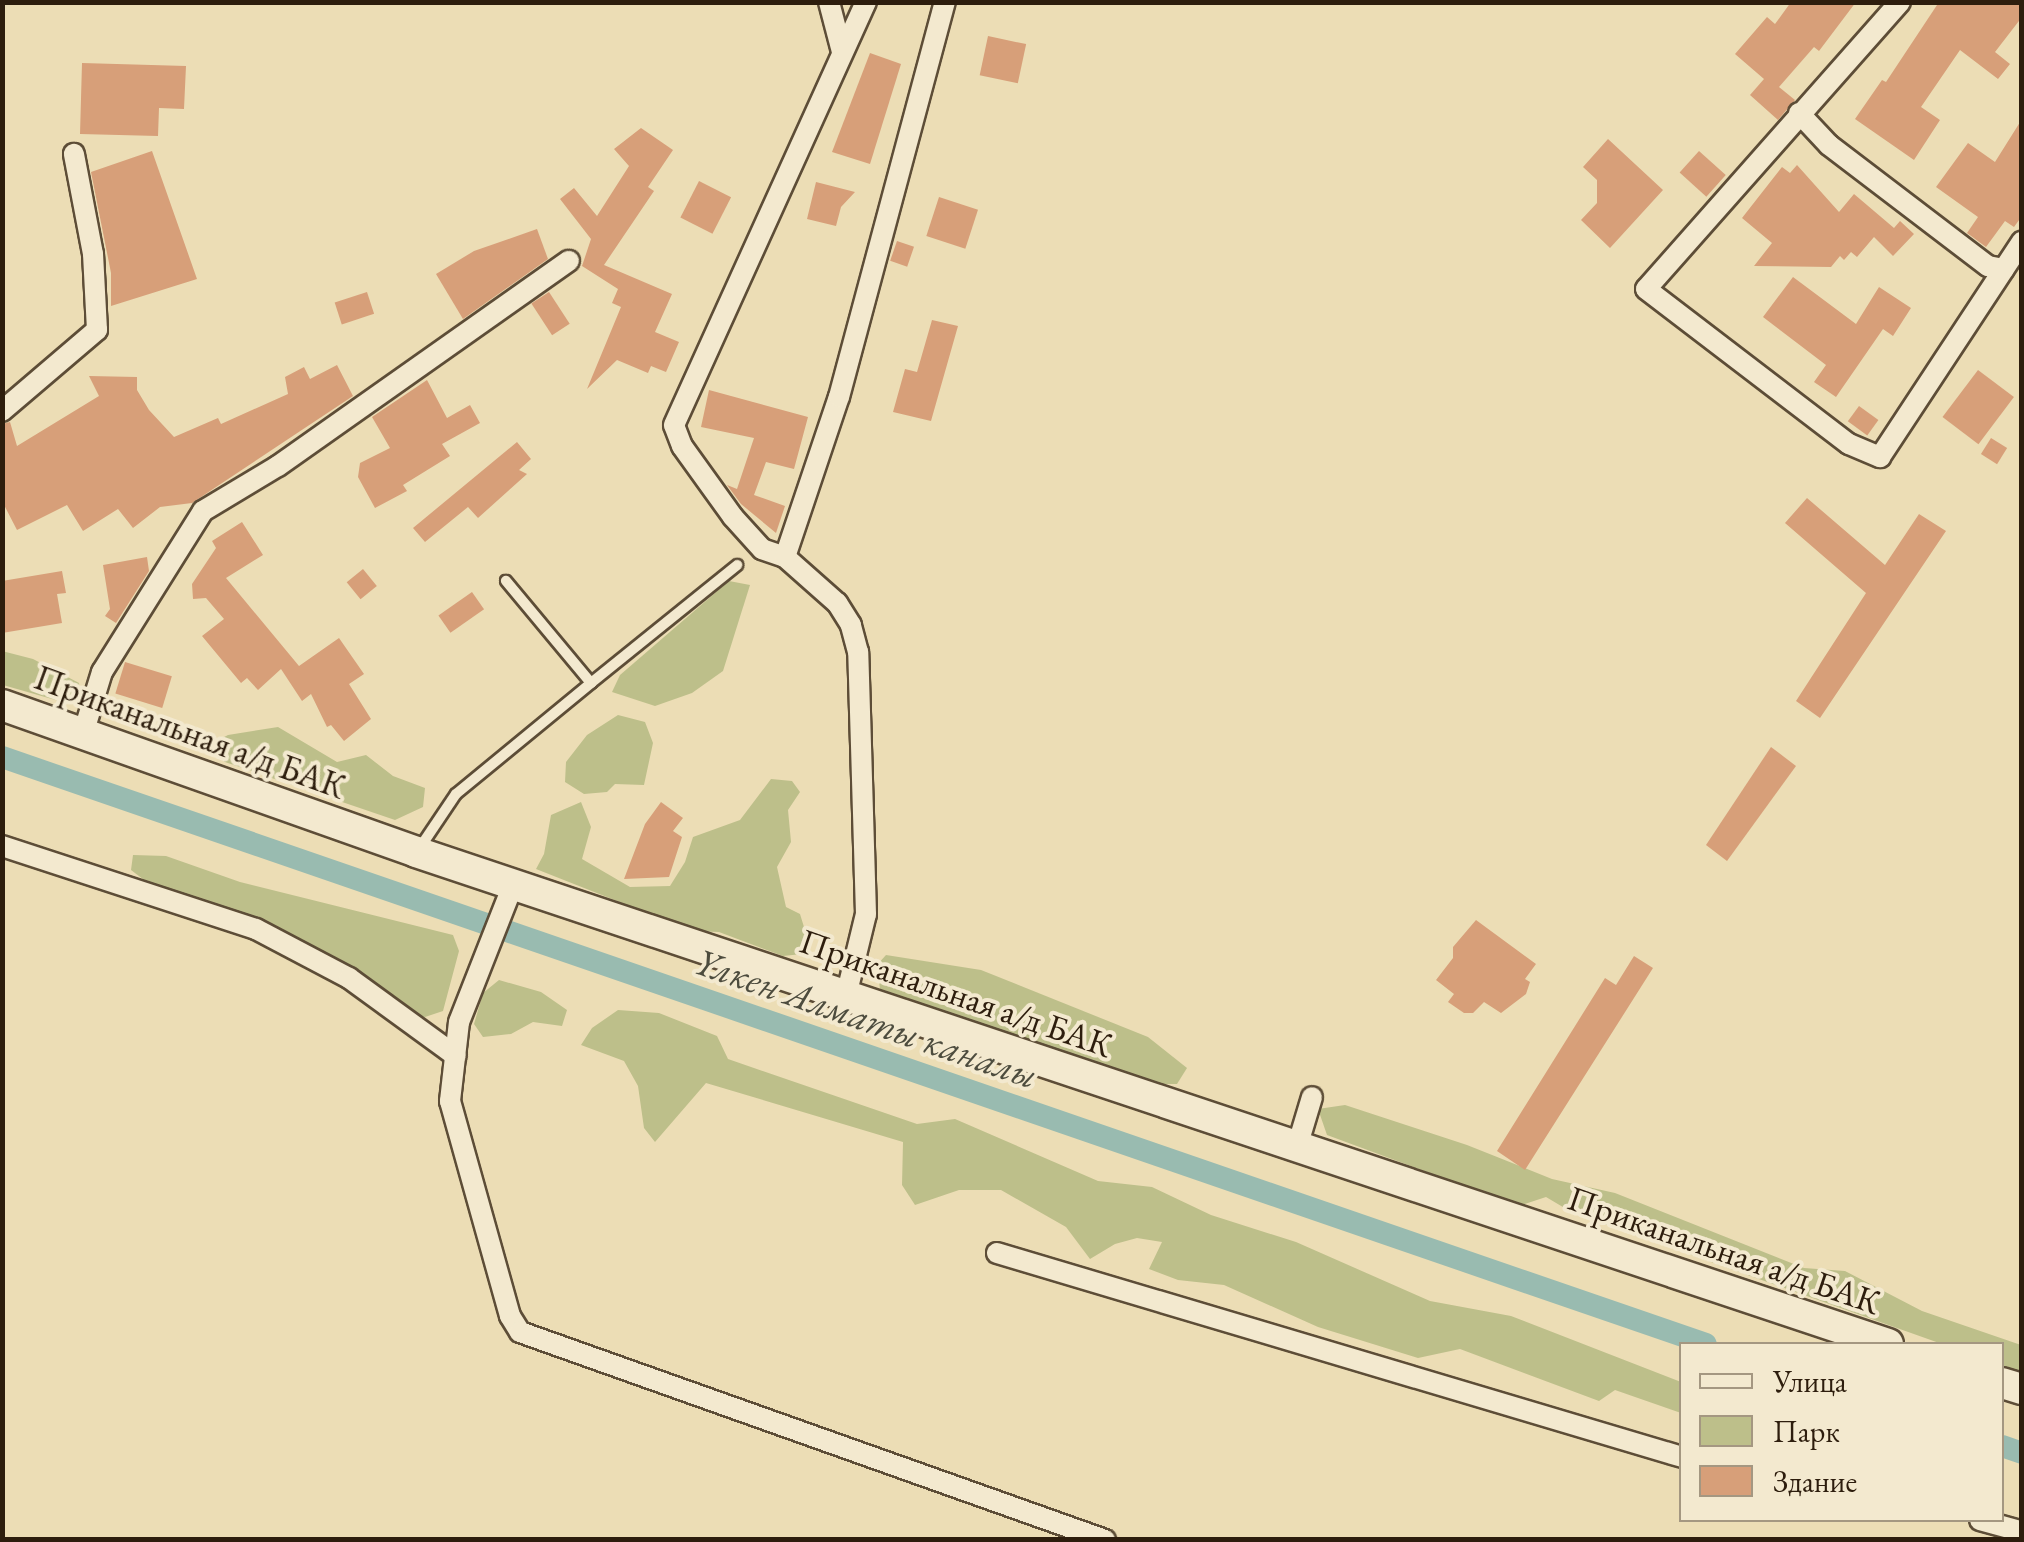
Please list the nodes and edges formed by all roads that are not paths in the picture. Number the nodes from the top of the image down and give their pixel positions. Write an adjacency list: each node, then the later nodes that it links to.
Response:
1 (829, 2): 5 (street)
2 (866, 2): 5 (street)
3 (1900, 2): 6 (street)
4 (938, 5): 12 (street)
5 (842, 52): 12 (street)
6 (1799, 113): 10 (street); 10 (street)
7 (74, 154): 11 (street)
8 (2022, 242): 10 (street)
9 (569, 261): 17 (street)
10 (2004, 270)
11 (2, 411)
12 (785, 557): 21 (street)
13 (738, 565): 15 (lane)
14 (506, 581): 15 (lane)
15 (591, 683): 19 (lane)
16 (2, 705): 17 (main road, Приканальная а/д БАК)
17 (83, 734): 19 (main road, Приканальная а/д БАК)
18 (2, 846): 22 (street)
19 (416, 852): 20 (main road, Приканальная а/д БАК)
20 (513, 886): 21 (main road, Приканальная а/д БАК); 22 (street)
21 (846, 996): 24 (main road, Приканальная а/д БАК)
22 (456, 1056): 30 (street)
23 (1312, 1097): 24 (street)
24 (1297, 1147): 26 (main road, Приканальная а/д БАК)
25 (998, 1252): 27 (street)
26 (1882, 1342)
27 (1679, 1456)
28 (1987, 1522): 29 (street)
29 (2021, 1532)
30 (1105, 1540)

